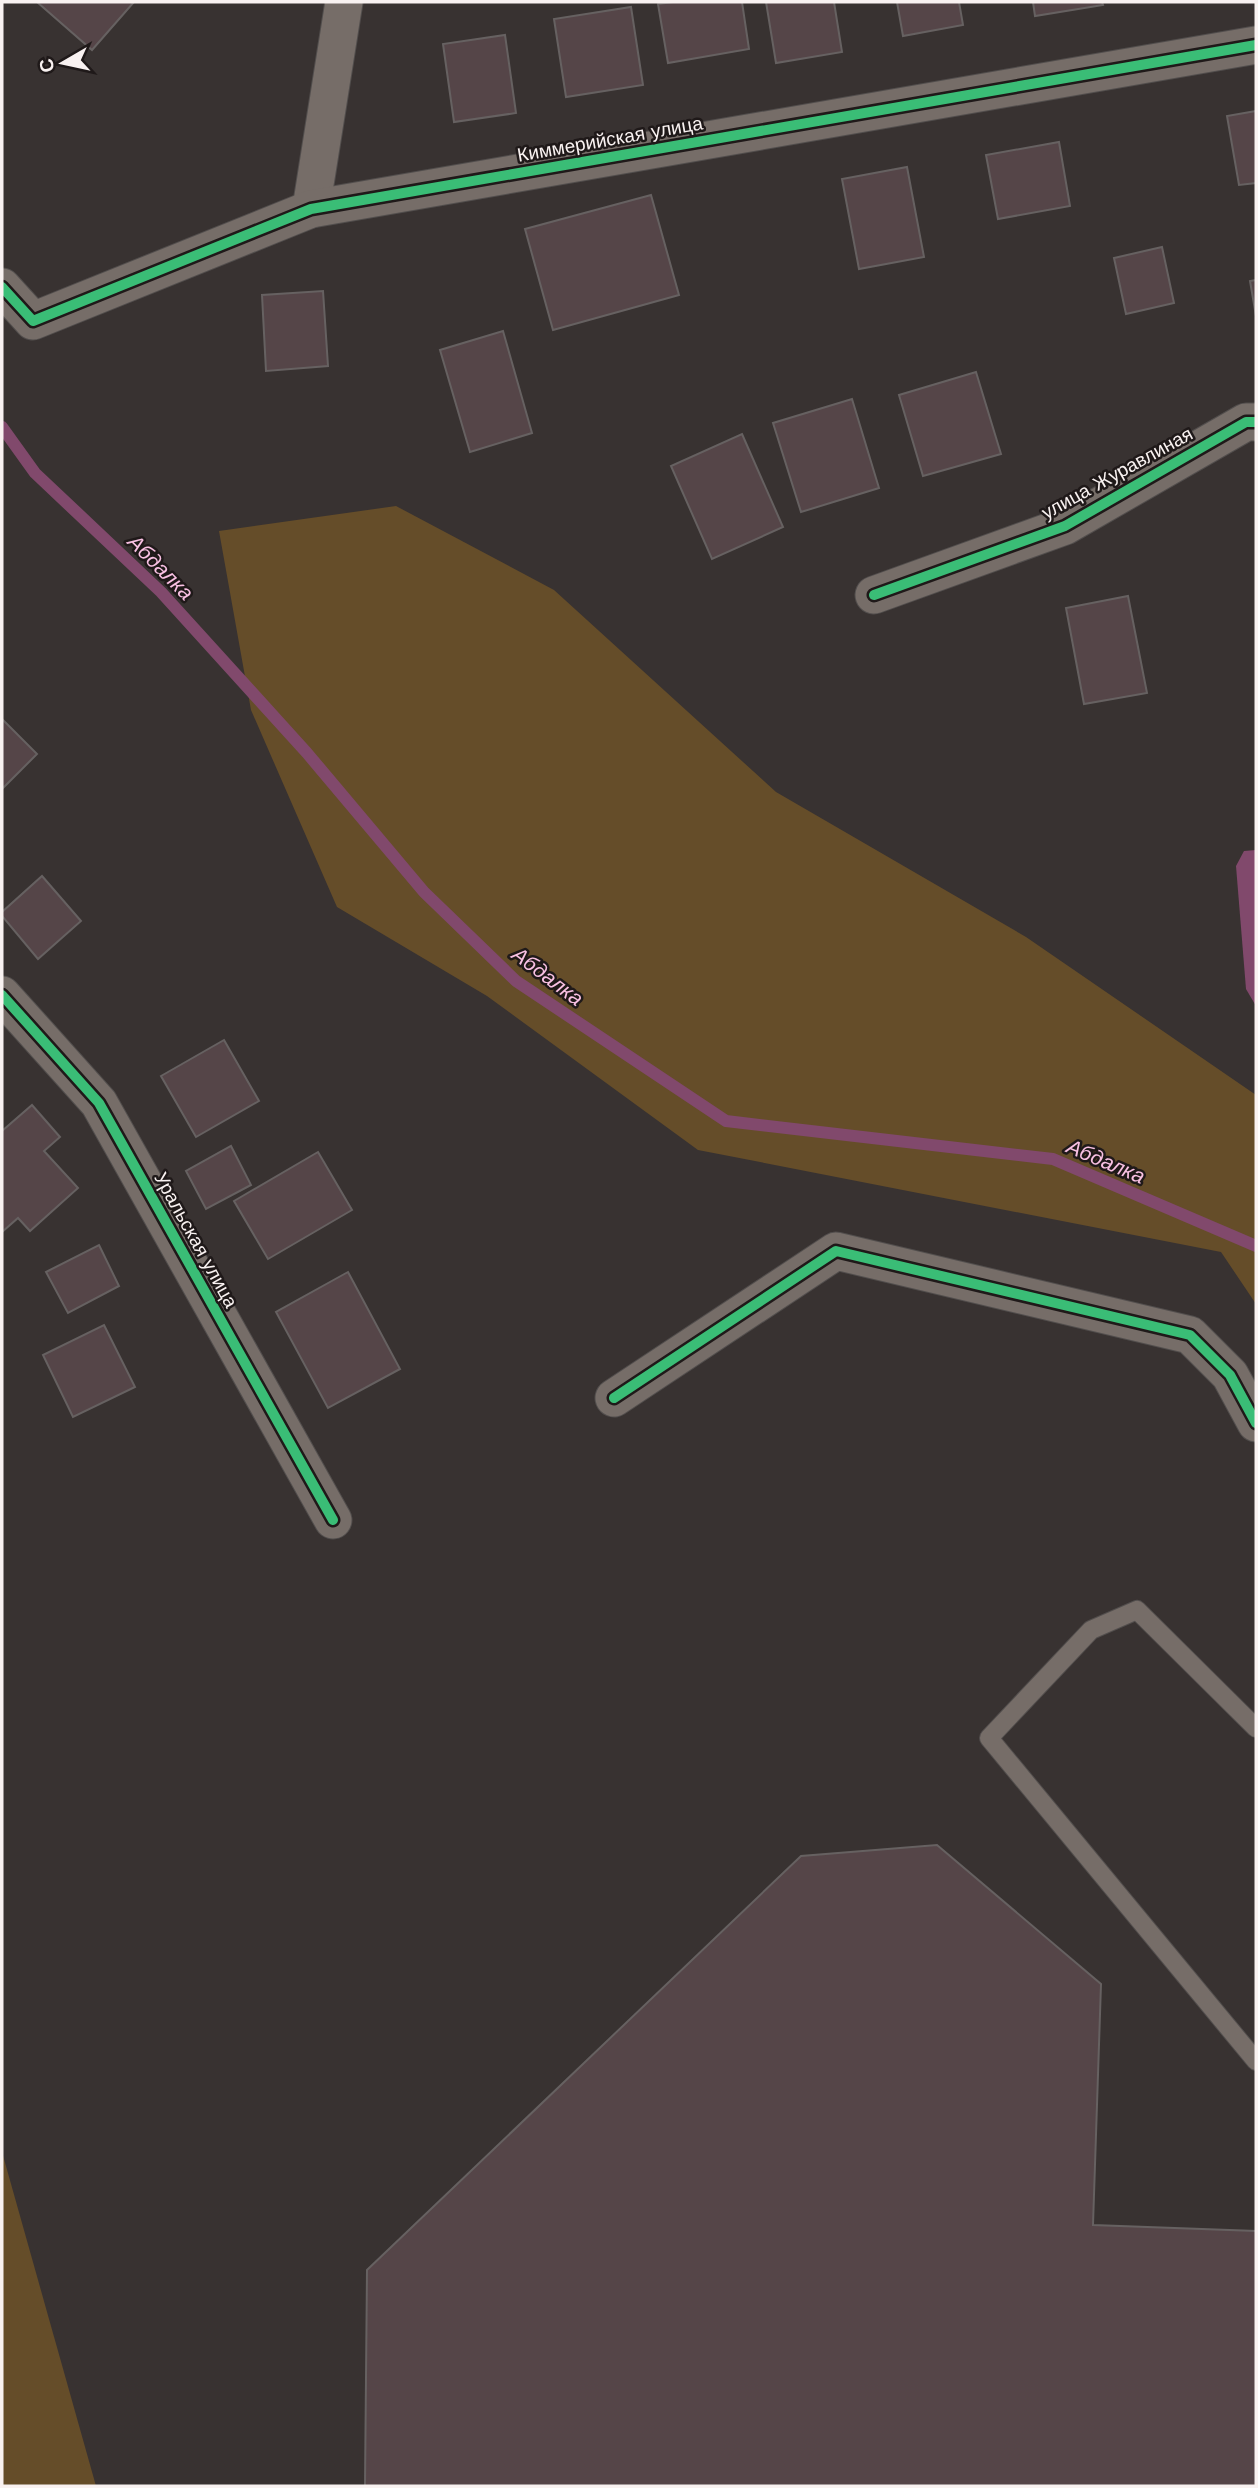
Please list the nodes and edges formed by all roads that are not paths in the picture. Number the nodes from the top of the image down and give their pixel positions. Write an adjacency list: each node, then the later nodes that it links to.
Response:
1 (344, 2): 3 (street)
2 (1256, 45): 3 (street, Киммерийская улица)
3 (311, 209): 4 (street, Киммерийская улица)
4 (2, 287)
5 (1256, 422): 6 (street, улица Журавлиная)
6 (874, 595)
7 (2, 995): 10 (street, Уральская улица)
8 (614, 1398): 9 (street)
9 (1256, 1423)
10 (333, 1520)
11 (1256, 1728): 12 (lane)
12 (1256, 2061)

